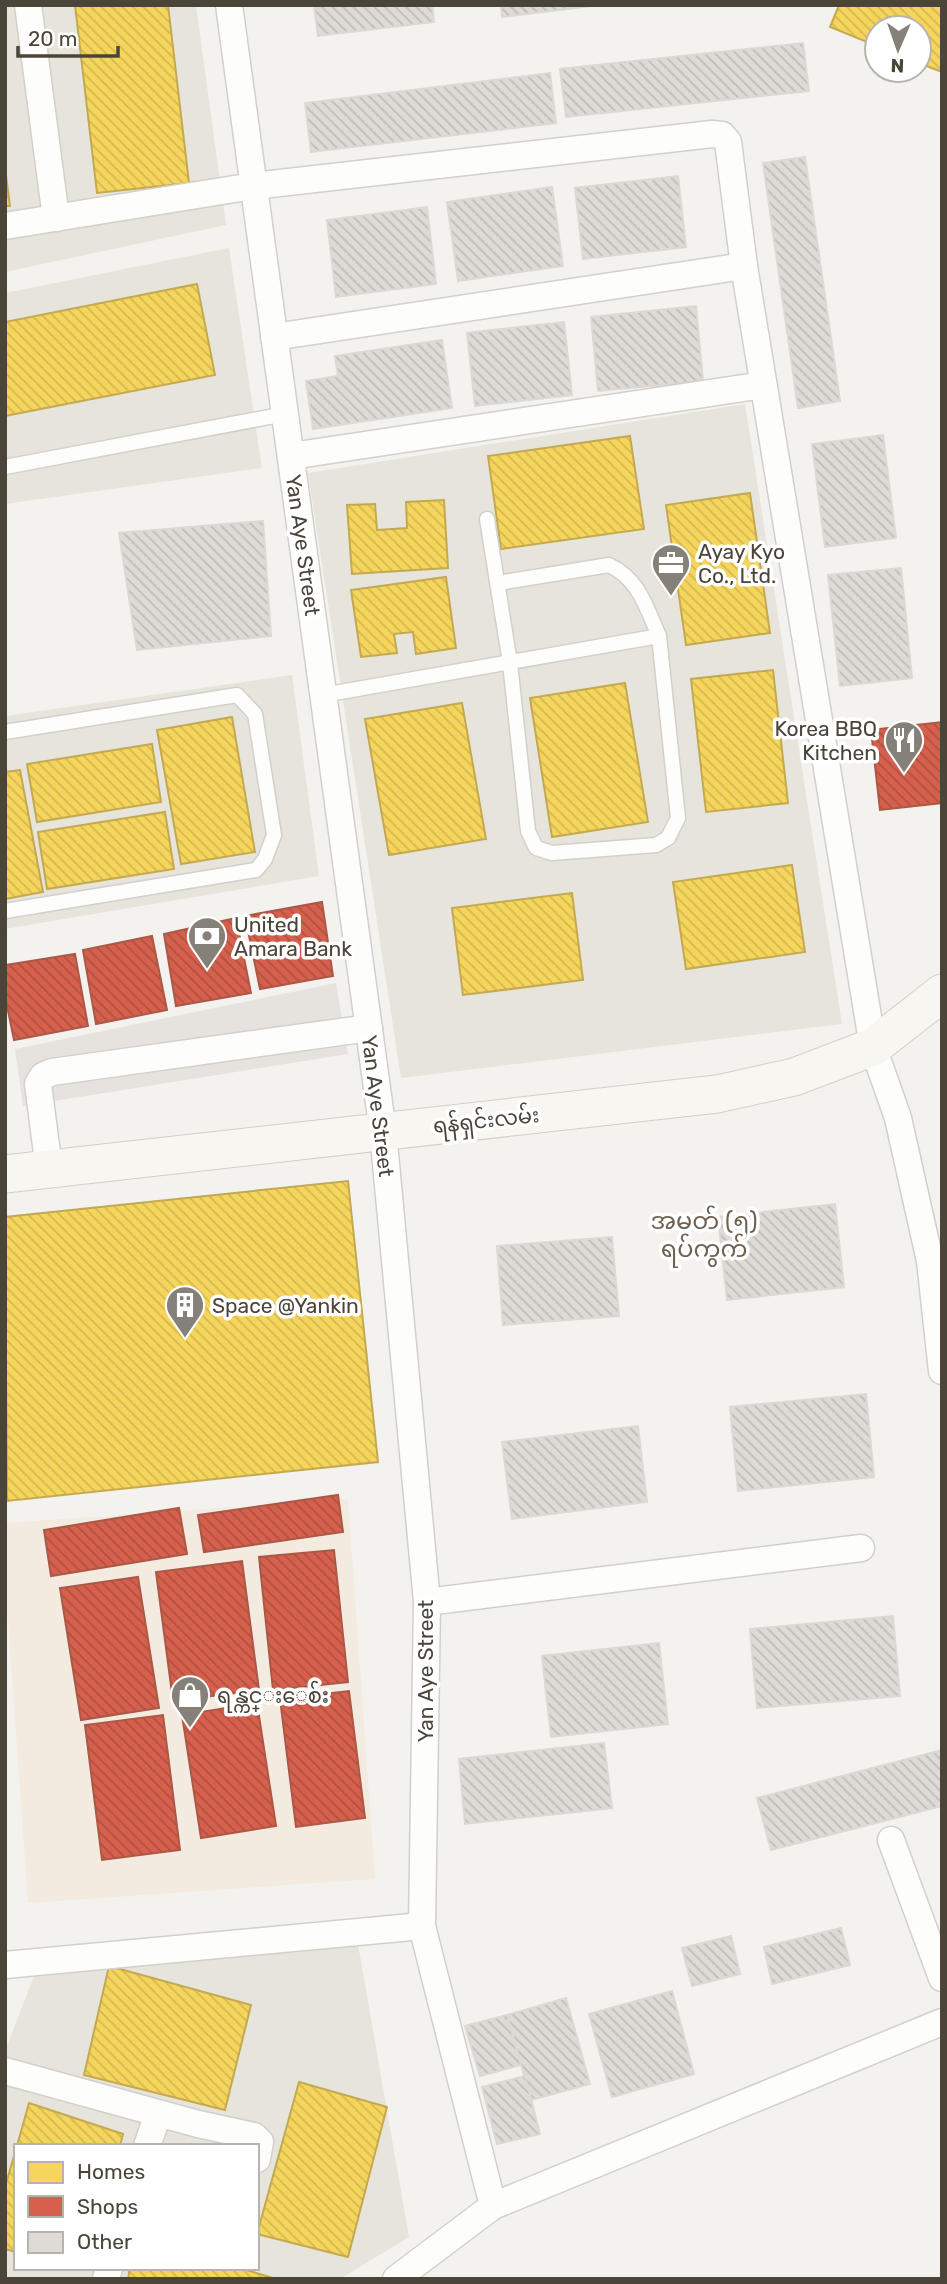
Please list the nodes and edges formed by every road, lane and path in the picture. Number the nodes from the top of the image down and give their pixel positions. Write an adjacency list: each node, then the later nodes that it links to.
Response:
1 (28, 5): 4 (street)
2 (229, 5): 3 (street, Yan Aye Street)
3 (253, 186): 4 (street); 6 (street); 7 (street, Yan Aye Street)
4 (57, 218): 5 (street)
5 (5, 226)
6 (744, 266): 7 (street); 8 (street)
7 (274, 337): 9 (street, Yan Aye Street)
8 (764, 385): 10 (street); 21 (street)
9 (285, 414): 10 (street, Yan Aye Street); 11 (lane)
10 (291, 456): 16 (street, Yan Aye Street)
11 (5, 467)
12 (487, 519): 13 (lane)
13 (498, 583): 14 (lane); 15 (lane)
14 (659, 636): 15 (lane); 15 (lane)
15 (510, 663): 16 (lane)
16 (323, 695): 20 (street, Yan Aye Street)
17 (5, 732): 18 (lane)
18 (5, 911)
19 (942, 993): 21 (main road, ရန်ရှင်းလမ်း)
20 (369, 1028): 22 (street, Yan Aye Street); 23 (street)
21 (873, 1046): 22 (main road, ရန်ရှင်းလမ်း); 25 (street)
22 (383, 1132): 23 (main road, ရန်ရှင်းလမ်း); 27 (street, Yan Aye Street)
23 (50, 1169): 24 (main road, ရန်ရှင်းလမ်း)
24 (5, 1174)
25 (942, 1371)
26 (861, 1549): 27 (street)
27 (427, 1602): 29 (street, Yan Aye Street)
28 (891, 1840): 31 (street)
29 (422, 1926): 30 (street); 38 (street, Yan Aye Street)
30 (5, 1965)
31 (942, 1978)
32 (942, 2022): 38 (street)
33 (5, 2071): 34 (street)
34 (158, 2113): 35 (street); 36 (street)
35 (194, 2135): 37 (street)
36 (148, 2144)
37 (259, 2147)
38 (493, 2206): 39 (street)
39 (396, 2279)

